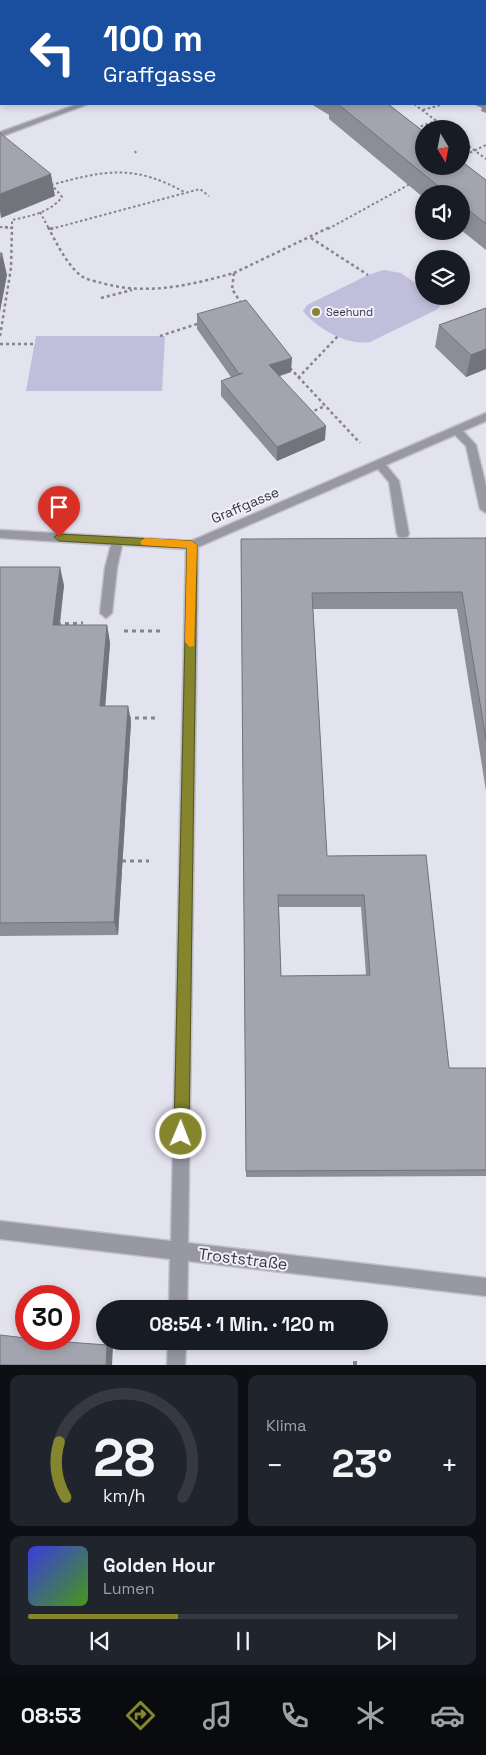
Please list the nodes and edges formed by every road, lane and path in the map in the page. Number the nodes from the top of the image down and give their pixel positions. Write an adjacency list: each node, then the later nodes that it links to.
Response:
1 (81, 105): 6 (street)
2 (415, 105): 4 (path)
3 (440, 105): 4 (path)
4 (422, 110): 5 (path)
5 (436, 120)
6 (0, 135)
7 (486, 145): 9 (path)
8 (470, 146): 9 (path)
9 (475, 150): 10 (path); 11 (path)
10 (470, 152)
11 (486, 159)
12 (45, 180): 14 (path)
13 (410, 184): 21 (path)
14 (51, 185): 15 (path); 17 (path)
15 (187, 193): 16 (path); 20 (path)
16 (209, 196)
17 (40, 212): 19 (path); 20 (path)
18 (0, 227): 19 (path)
19 (12, 228): 28 (path)
20 (50, 229): 24 (path)
21 (311, 238): 22 (path); 23 (path)
22 (234, 273): 24 (path); 27 (path)
23 (368, 275)
24 (135, 289): 25 (path)
25 (102, 298)
26 (11, 304): 28 (path)
27 (242, 304)
28 (6, 305): 30 (path)
29 (209, 321): 31 (path)
30 (0, 336)
31 (160, 336)
32 (338, 336): 36 (path)
33 (0, 344): 34 (path)
34 (34, 344)
35 (286, 363): 36 (path)
36 (298, 378): 37 (path)
37 (325, 406): 38 (path); 41 (path)
38 (301, 415)
39 (486, 417): 40 (street, Graffgasse)
40 (456, 430): 41 (street, Graffgasse); 43 (street)
41 (390, 458): 42 (street, Graffgasse)
42 (378, 463): 45 (street); 47 (street, Graffgasse)
43 (486, 509)
44 (0, 534): 46 (street, Graffgasse)
45 (403, 534)
46 (118, 540): 47 (street, Graffgasse); 48 (street)
47 (192, 545): 58 (street)
48 (106, 613)
49 (54, 624): 50 (path)
50 (75, 624)
51 (126, 631): 52 (path)
52 (160, 631)
53 (121, 718): 54 (path)
54 (156, 718)
55 (122, 861): 56 (path)
56 (149, 861)
57 (0, 1230): 58 (street, Troststraße)
58 (179, 1252): 59 (street, Troststraße); 60 (street)
59 (486, 1287)
60 (178, 1300)
61 (176, 1350): 62 (street)
62 (176, 1365)

